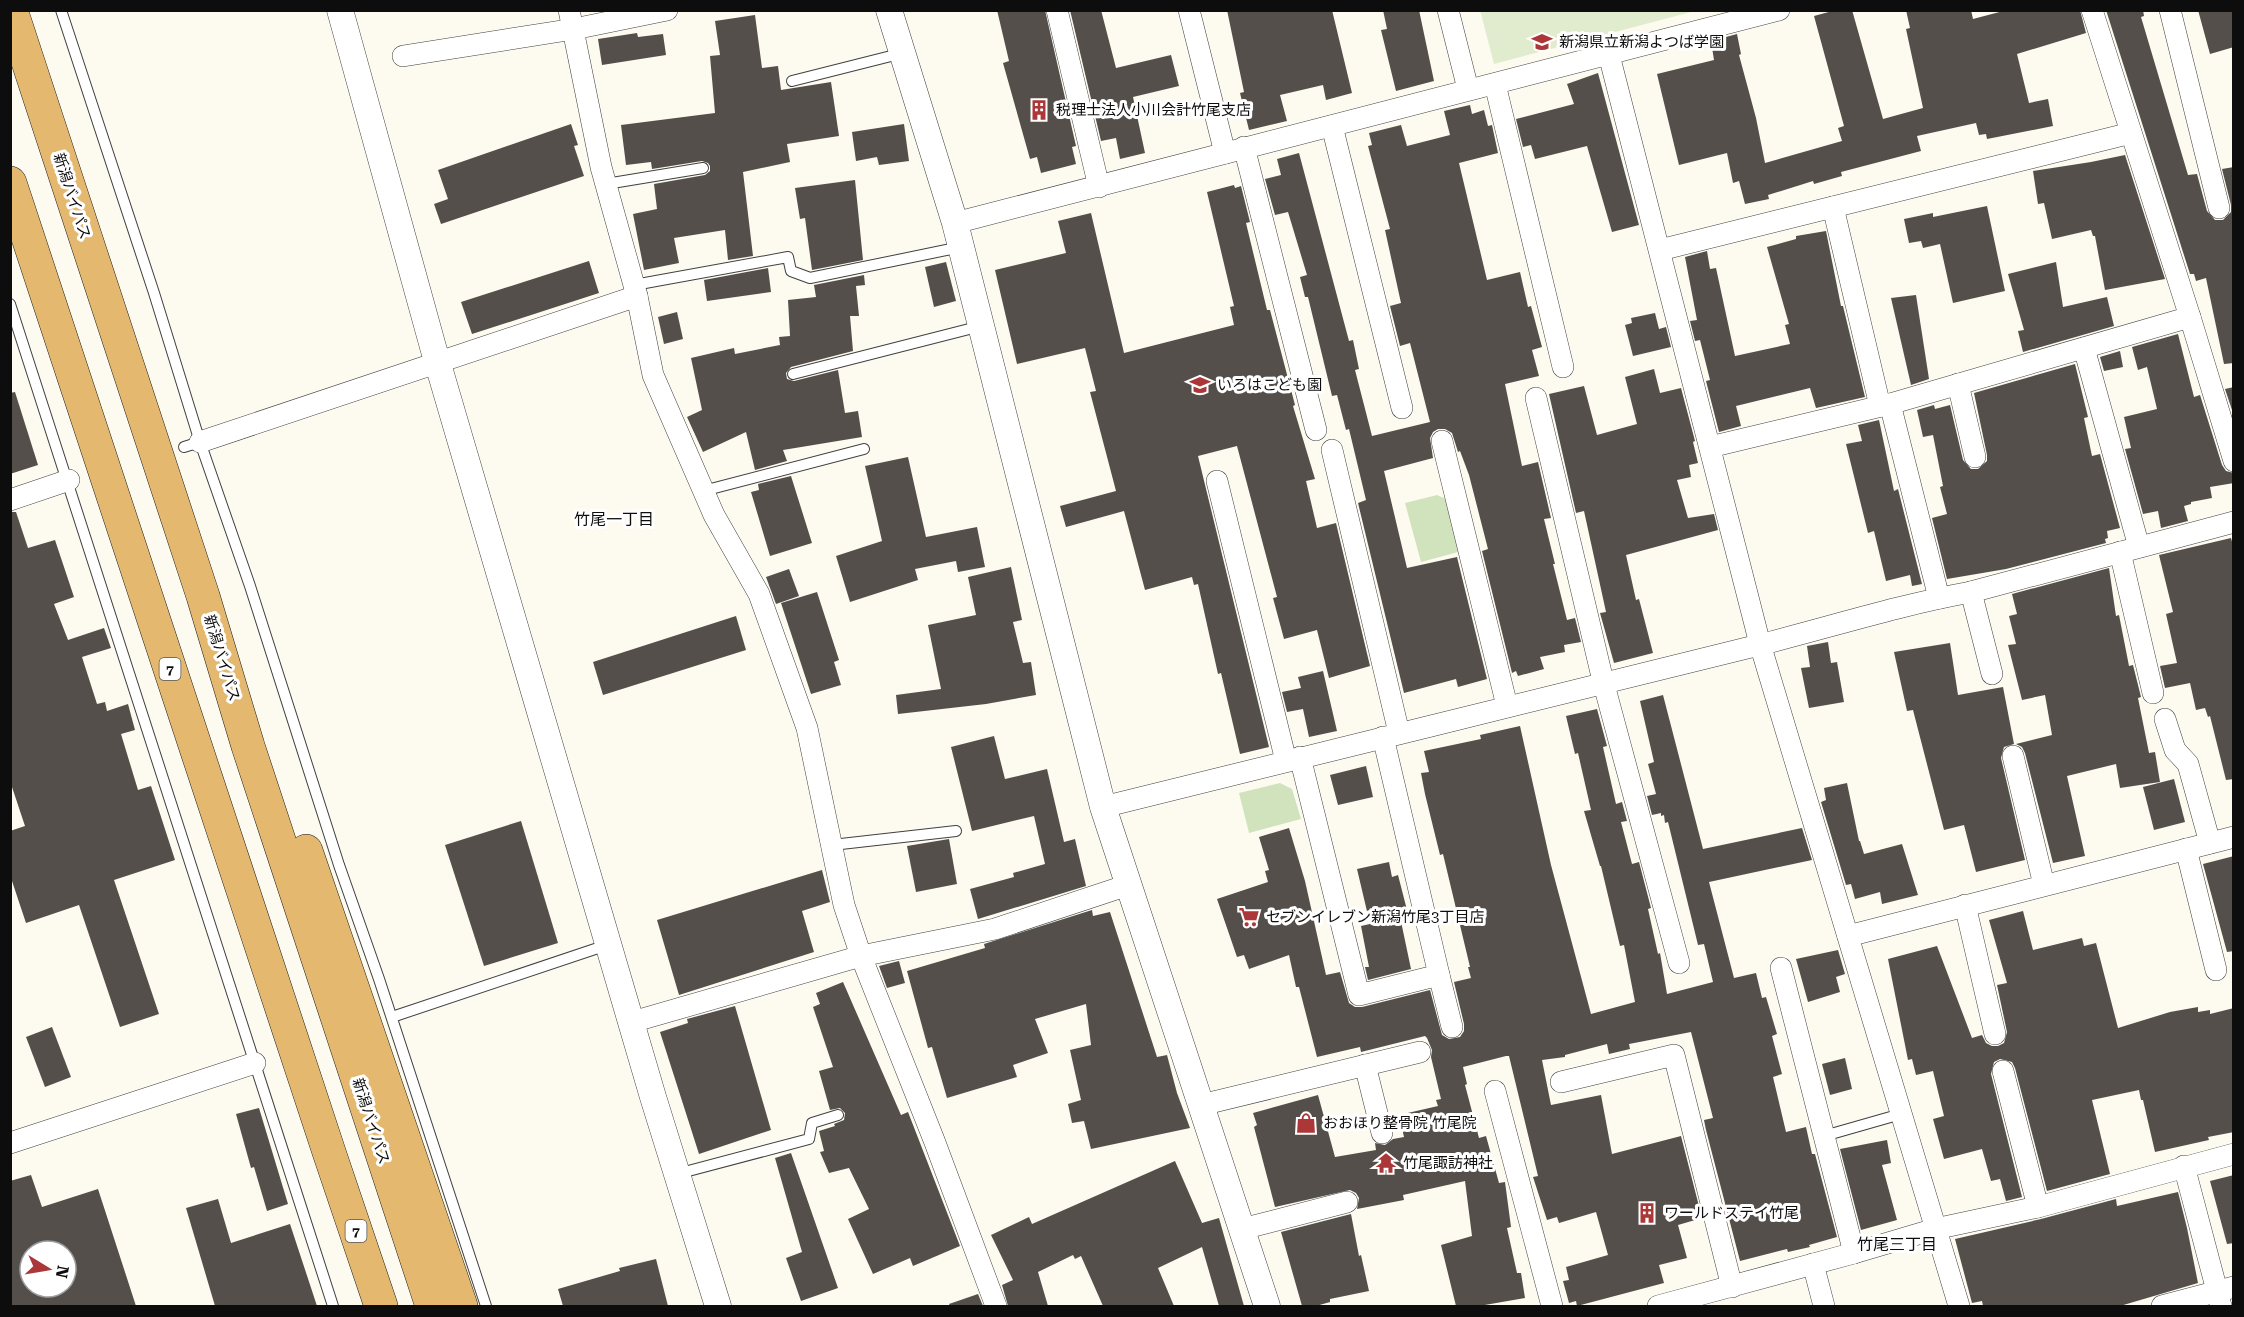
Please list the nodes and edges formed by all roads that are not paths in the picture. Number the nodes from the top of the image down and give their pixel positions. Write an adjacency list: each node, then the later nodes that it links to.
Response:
1 (11, 10): 57 (highway, 新潟バイパス)
2 (61, 10): 44 (lane)
3 (340, 10): 35 (street)
4 (667, 10): 12 (street)
5 (890, 10): 13 (street)
6 (1057, 10): 25 (street)
7 (1189, 10): 21 (street)
8 (1448, 10): 18 (street)
9 (1779, 10): 14 (street)
10 (2092, 10): 20 (street)
11 (2170, 10): 27 (street)
12 (571, 20): 15 (street); 24 (street)
13 (904, 53): 16 (lane); 28 (street)
14 (1609, 55): 17 (street); 29 (street)
15 (403, 56)
16 (792, 81)
17 (1495, 84): 18 (street); 36 (street)
18 (1468, 89): 19 (street)
19 (1332, 126): 21 (street); 41 (street)
20 (2131, 133): 26 (street); 32 (street)
21 (1234, 150): 25 (street); 42 (street)
22 (703, 168): 24 (lane)
23 (10, 183): 101 (highway, 7)
24 (606, 184): 30 (street)
25 (1100, 187): 28 (street)
26 (1833, 207): 29 (street); 40 (street)
27 (2219, 208)
28 (958, 235): 30 (lane); 33 (street)
29 (1660, 250): 45 (street)
30 (635, 290): 35 (street); 52 (street)
31 (10, 304): 50 (lane)
32 (2190, 317): 34 (street); 49 (street)
33 (981, 326): 37 (lane); 68 (street)
34 (2084, 348): 38 (street); 55 (street)
35 (438, 363): 44 (street); 78 (street)
36 (1563, 367)
37 (793, 374)
38 (1958, 384): 40 (street); 48 (street)
39 (1536, 398): 61 (street)
40 (1885, 405): 45 (street); 58 (street)
41 (1402, 408)
42 (1316, 430)
43 (1442, 441): 63 (street)
44 (192, 445): 84 (lane)
45 (1710, 447): 59 (street)
46 (864, 449): 52 (lane)
47 (1332, 450): 65 (street)
48 (1975, 457)
49 (2234, 461)
50 (74, 478): 53 (street); 89 (lane)
51 (1216, 481): 67 (street)
52 (704, 491): 72 (street)
53 (10, 500)
54 (2234, 522): 55 (street)
55 (2130, 549): 56 (street); 62 (street)
56 (1971, 592): 58 (street); 60 (street)
57 (203, 596): 116 (highway, 新潟バイパス); 117 (highway)
58 (1940, 597): 59 (street)
59 (1760, 644): 61 (street); 77 (street)
60 (1992, 674)
61 (1604, 681): 63 (street); 80 (street)
62 (2153, 693)
63 (1507, 706): 65 (street)
64 (2166, 719): 71 (street)
65 (1391, 735): 67 (street); 83 (street)
66 (2013, 756): 75 (street)
67 (1293, 759): 68 (street); 83 (street)
68 (1103, 807): 74 (street)
69 (956, 831): 72 (lane)
70 (2234, 837): 71 (street)
71 (2210, 843): 73 (street)
72 (832, 845): 79 (street)
73 (2186, 849): 75 (street); 82 (street)
74 (1128, 885): 79 (street); 94 (street)
75 (2044, 885): 76 (street)
76 (1965, 904): 77 (street); 87 (street)
77 (1848, 936): 95 (street)
78 (609, 944): 84 (lane); 85 (street)
79 (861, 956): 85 (street); 120 (street)
80 (1679, 963)
81 (1781, 968): 98 (street)
82 (2216, 970)
83 (1438, 975): 86 (street)
84 (392, 1017): 118 (lane)
85 (632, 1022): 103 (street)
86 (1452, 1028)
87 (1995, 1034)
88 (1420, 1052): 90 (street)
89 (255, 1063): 99 (street); 113 (lane)
90 (1365, 1065): 94 (street); 97 (street)
91 (2003, 1071): 105 (street)
92 (1561, 1082): 110 (street)
93 (1495, 1091): 122 (street)
94 (1201, 1105): 106 (street)
95 (1901, 1114): 98 (lane); 107 (street)
96 (837, 1115): 103 (lane)
97 (1382, 1133)
98 (1824, 1136): 108 (street)
99 (10, 1143)
100 (2234, 1154): 102 (street)
101 (330, 1155): 114 (highway); 115 (highway, 7)
102 (2184, 1166): 105 (street); 111 (street)
103 (676, 1174): 119 (street)
104 (1347, 1202): 106 (street)
105 (2038, 1207): 107 (street)
106 (1242, 1229): 121 (street)
107 (1935, 1229): 108 (street); 125 (street)
108 (1854, 1253): 109 (street)
109 (1813, 1264): 110 (street); 124 (street)
110 (1732, 1287): 112 (street)
111 (2223, 1295): 126 (street)
112 (1687, 1303): 123 (street)
113 (333, 1306)
114 (364, 1306)
115 (381, 1306)
116 (432, 1306)
117 (461, 1306)
118 (486, 1306)
119 (718, 1306)
120 (996, 1306)
121 (1267, 1306)
122 (1552, 1306)
123 (1658, 1306)
124 (1824, 1306)
125 (1959, 1306)
126 (2162, 1306)

